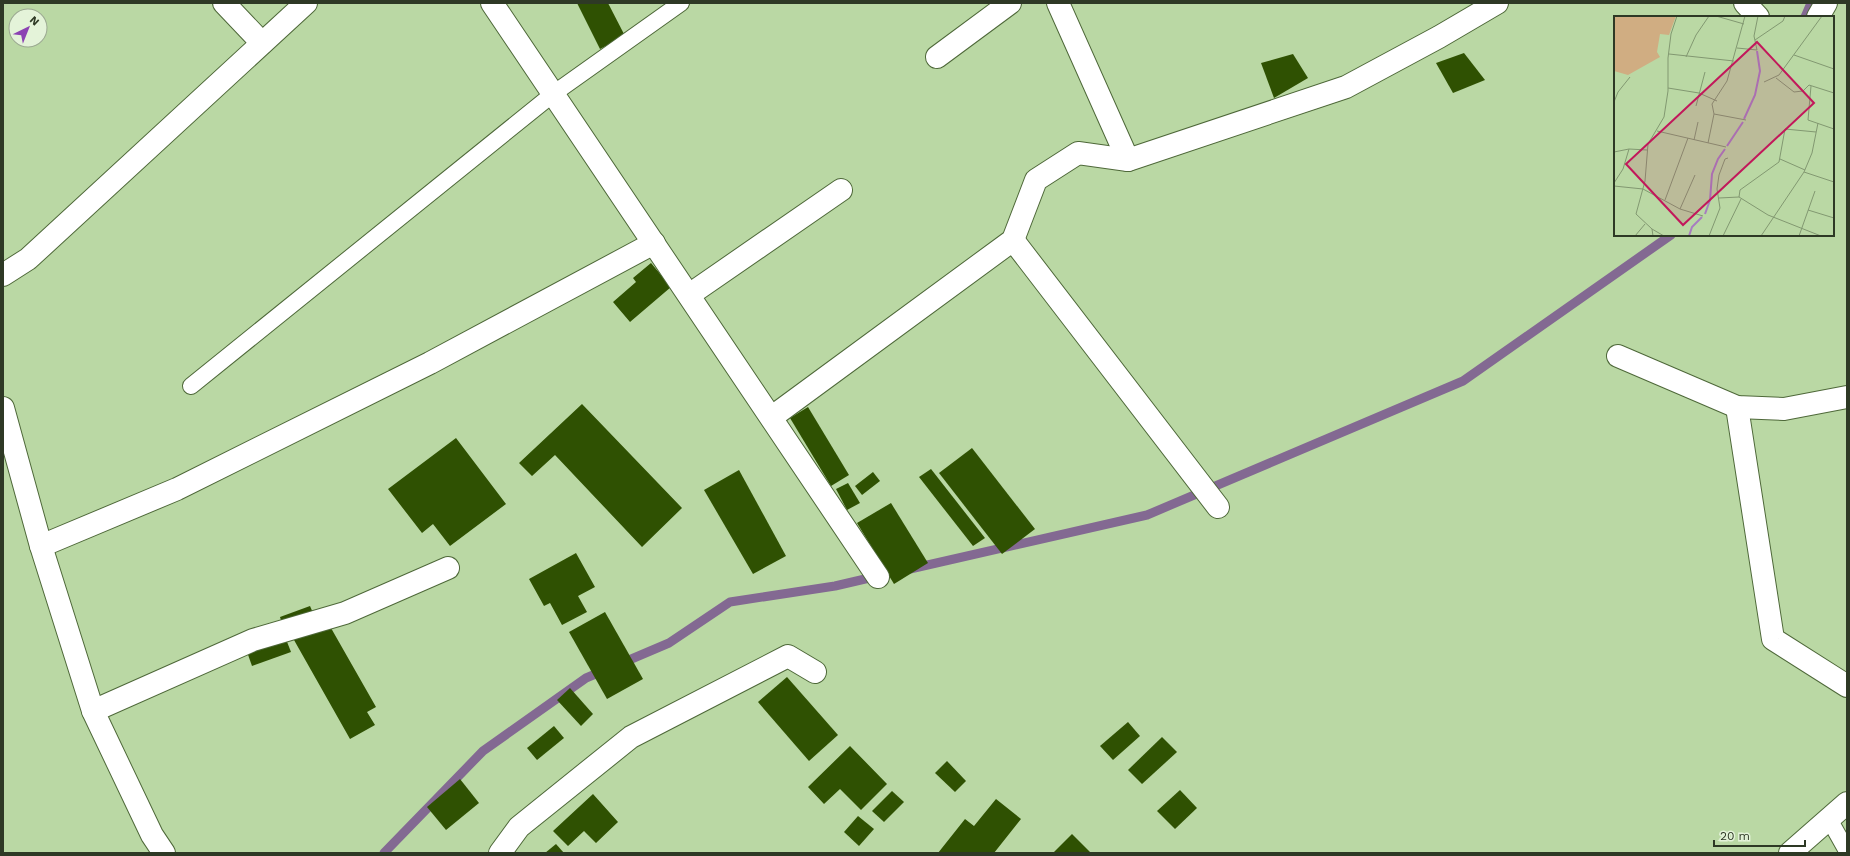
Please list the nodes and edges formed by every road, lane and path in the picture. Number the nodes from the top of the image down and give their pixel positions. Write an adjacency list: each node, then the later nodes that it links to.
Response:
1 (224, 3): 12 (street)
2 (306, 3): 12 (street)
3 (492, 3): 14 (street)
4 (681, 3): 14 (lane)
5 (1010, 3): 13 (street)
6 (1058, 3): 15 (street)
7 (1497, 3): 15 (street)
8 (1745, 3): 10 (street)
9 (1826, 3): 11 (street)
10 (1757, 16)
11 (1819, 16)
12 (262, 43): 19 (street)
13 (937, 57)
14 (553, 94): 18 (street); 22 (lane)
15 (1128, 160): 17 (street)
16 (841, 190): 20 (street)
17 (1013, 240): 26 (street); 27 (street)
18 (654, 243): 20 (street); 28 (street)
19 (3, 275)
20 (690, 295): 26 (street)
21 (1618, 356): 24 (street)
22 (191, 386)
23 (1847, 397): 24 (street)
24 (1737, 407): 32 (street)
25 (3, 408): 28 (street)
26 (772, 417): 30 (street)
27 (1218, 507)
28 (42, 546): 33 (street)
29 (448, 568): 33 (street)
30 (878, 577)
31 (815, 672): 38 (street)
32 (1847, 686)
33 (93, 711): 37 (street)
34 (1847, 803): 35 (street)
35 (1829, 819): 36 (lane); 39 (street)
36 (1847, 851)
37 (164, 853)
38 (500, 853)
39 (1790, 853)

